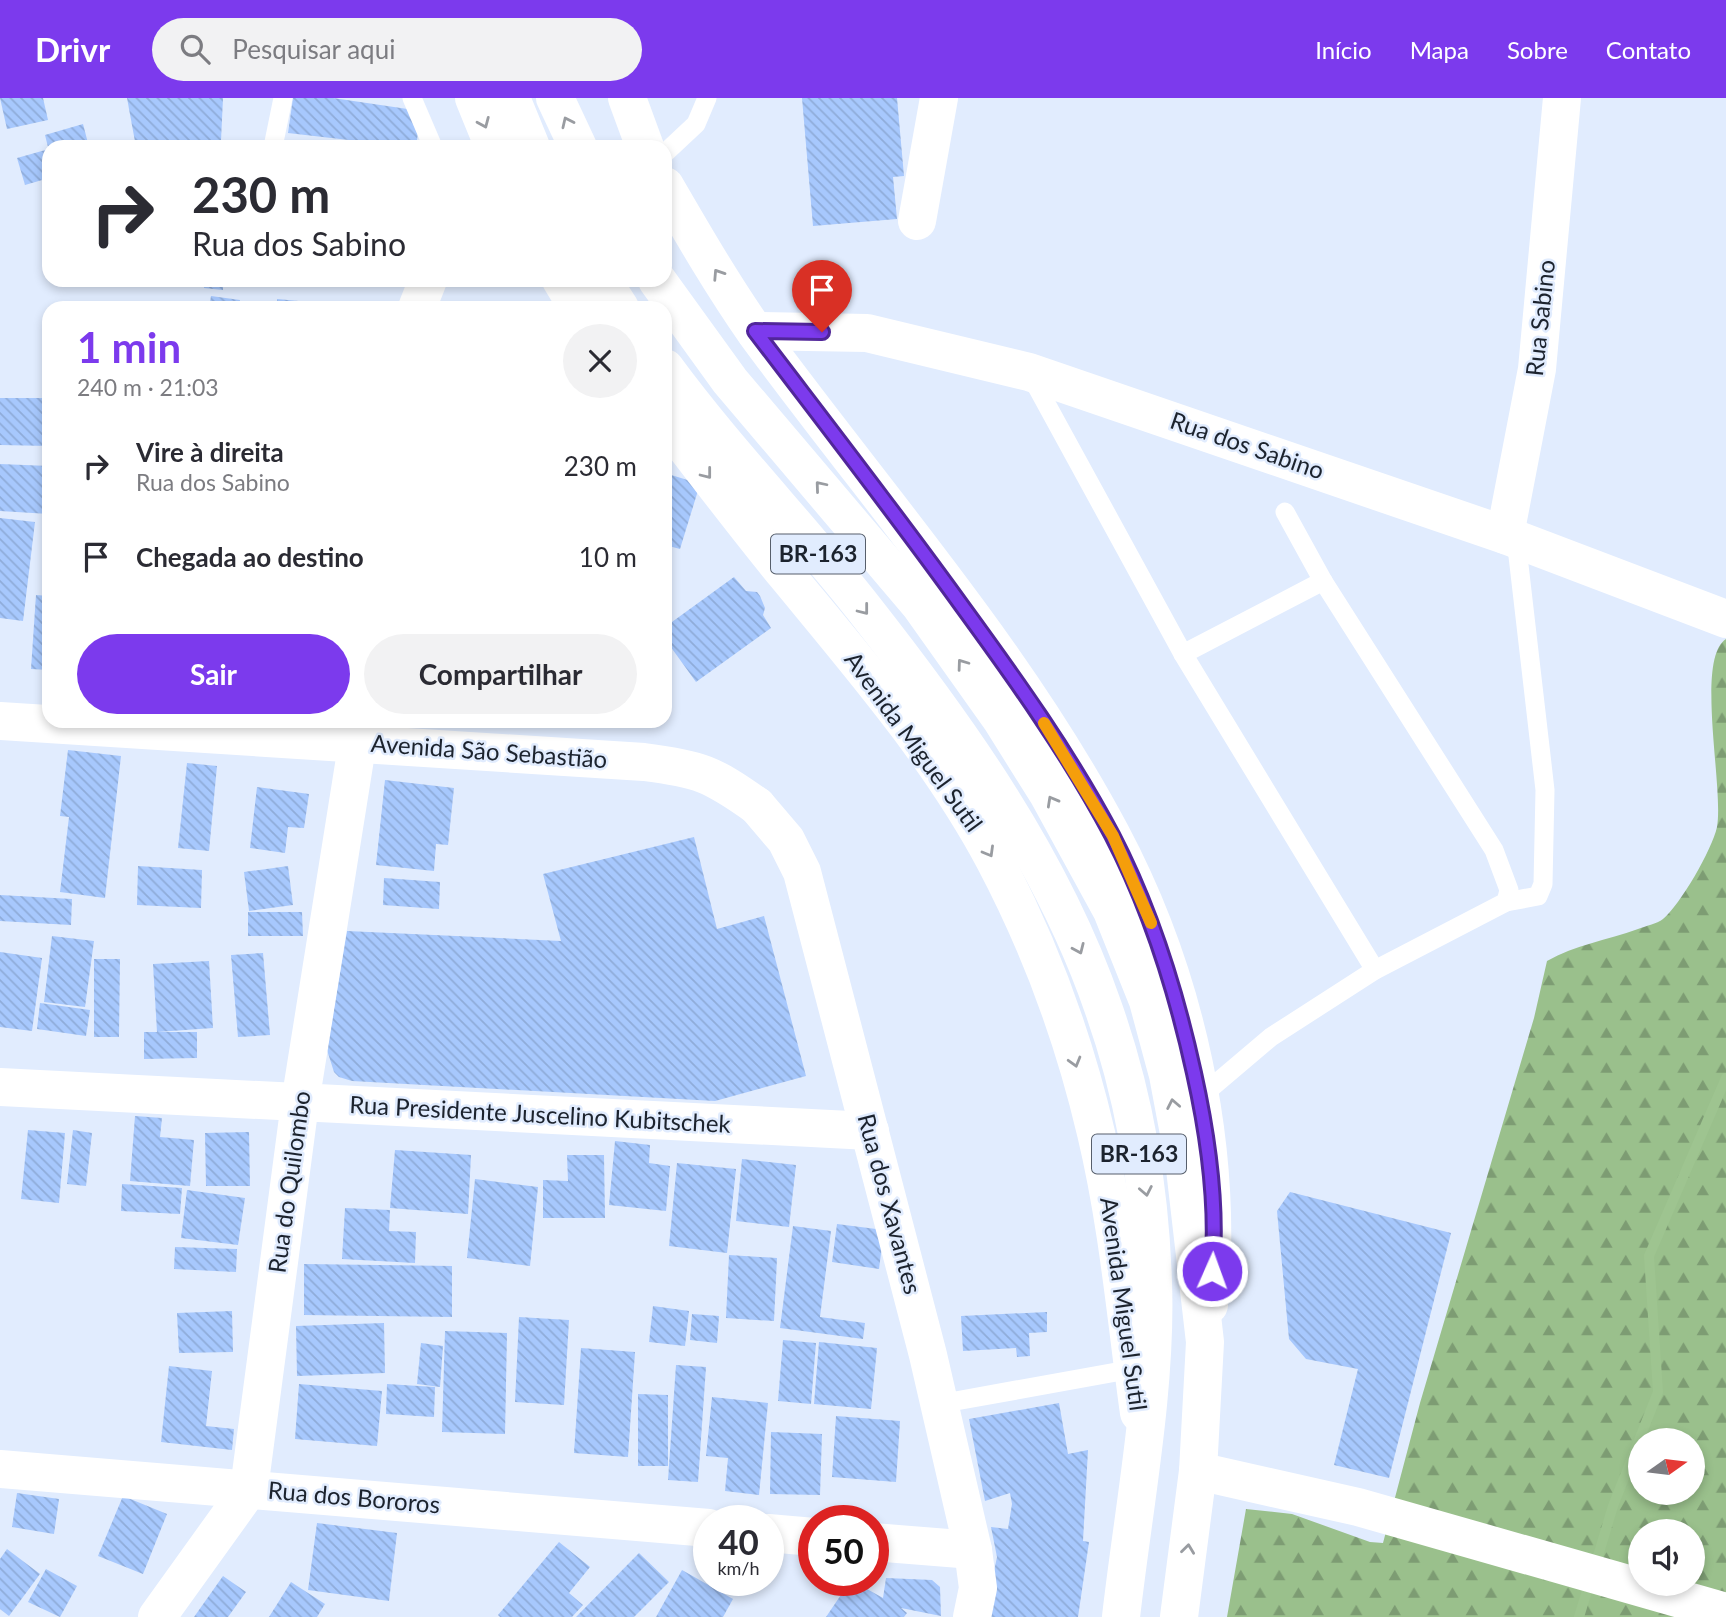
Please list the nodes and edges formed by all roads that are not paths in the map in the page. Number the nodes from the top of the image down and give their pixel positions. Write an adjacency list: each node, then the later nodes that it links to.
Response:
1 (283, 98): 10 (lane)
2 (412, 98): 11 (lane)
3 (474, 98): 12 (main road, one-way to 12)
4 (511, 98): 13 (main road)
5 (555, 98): 14 (main road, one-way to 5)
6 (626, 98): 15 (main road)
7 (707, 98): 16 (lane)
8 (939, 98): 18 (main road)
9 (1562, 98): 25 (main road, Rua Sabino)
10 (274, 140)
11 (430, 140)
12 (491, 140)
13 (528, 140)
14 (575, 140)
15 (642, 140)
16 (672, 146)
17 (672, 197): 20 (main road, one-way to 17)
18 (917, 221)
19 (662, 287): 40 (main road, BR-163, one-way to 19)
20 (755, 331): 21 (main road, Rua dos Sabino); 37 (main road)
21 (1029, 372): 25 (main road, Rua dos Sabino); 28 (lane)
22 (672, 376): 43 (main road, Avenida Miguel Sutil / BR-163, one-way to 43)
23 (672, 429): 41 (main road, Avenida Miguel Sutil, one-way to 41)
24 (1285, 512): 26 (lane)
25 (1510, 537): 27 (main road, Rua dos Sabino); 34 (lane)
26 (1323, 581): 28 (lane); 34 (lane)
27 (1726, 618)
28 (1183, 654): 35 (lane)
29 (0, 721): 30 (main road, Avenida São Sebastião)
30 (42, 722)
31 (229, 728): 32 (main road, Avenida São Sebastião)
32 (360, 732): 33 (main road, Avenida São Sebastião); 38 (main road, Rua do Quilombo)
33 (757, 806): 39 (main road, Rua dos Xavantes)
34 (1506, 902): 35 (lane)
35 (1375, 970): 37 (lane)
36 (0, 1087): 38 (main road, Rua Presidente Juscelino Kubitschek)
37 (1199, 1098): 40 (main road)
38 (300, 1103): 39 (main road, Rua Presidente Juscelino Kubitschek); 46 (main road, Rua do Quilombo)
39 (870, 1131): 42 (main road, Rua dos Xavantes)
40 (1205, 1342): 45 (main road, BR-163)
41 (1133, 1369): 42 (lane); 43 (main road, Avenida Miguel Sutil)
42 (939, 1404): 49 (main road, Rua dos Xavantes)
43 (1142, 1436): 53 (main road, Avenida Miguel Sutil / BR-163)
44 (0, 1469): 46 (main road, Rua dos Bororos)
45 (1198, 1471): 50 (main road); 54 (main road, BR-163, one-way to 45)
46 (249, 1489): 47 (main road, Rua dos Bororos); 51 (main road, Rua do Quilombo)
47 (693, 1527)
48 (889, 1543): 49 (main road)
49 (973, 1550): 52 (main road, Rua dos Xavantes)
50 (1726, 1612)
51 (157, 1617)
52 (972, 1617)
53 (1121, 1617)
54 (1180, 1617)

